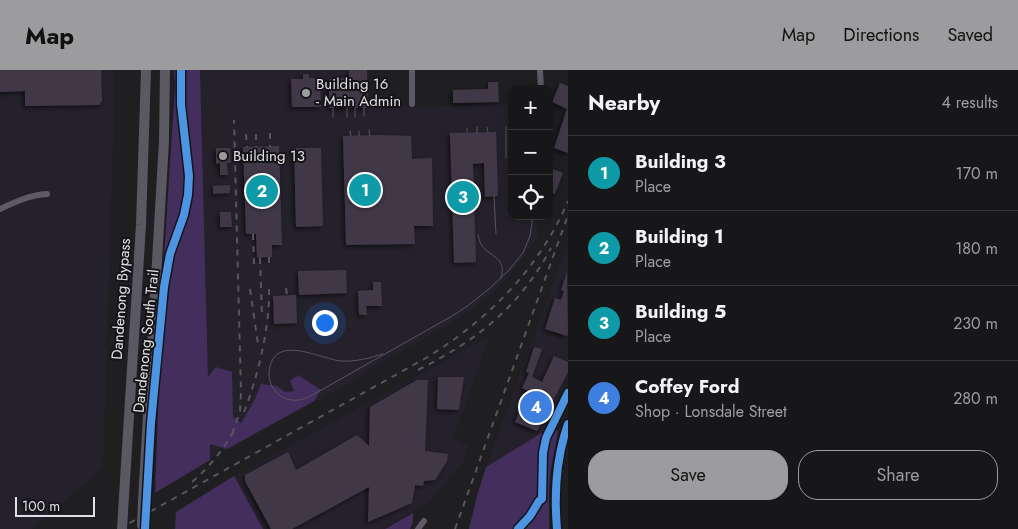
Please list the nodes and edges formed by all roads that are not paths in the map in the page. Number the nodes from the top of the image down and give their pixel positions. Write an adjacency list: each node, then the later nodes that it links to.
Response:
1 (146, 70): 14 (highway, Dandenong Bypass, bridge)
2 (165, 70): 13 (highway, bridge)
3 (412, 70): 6 (street)
4 (540, 70): 5 (street)
5 (541, 85)
6 (412, 104)
7 (47, 194): 8 (street)
8 (0, 209)
9 (568, 393): 11 (street)
10 (568, 424): 16 (highway)
11 (552, 427)
12 (424, 521): 15 (street)
13 (141, 527)
14 (122, 529)
15 (418, 529)
16 (558, 529)

